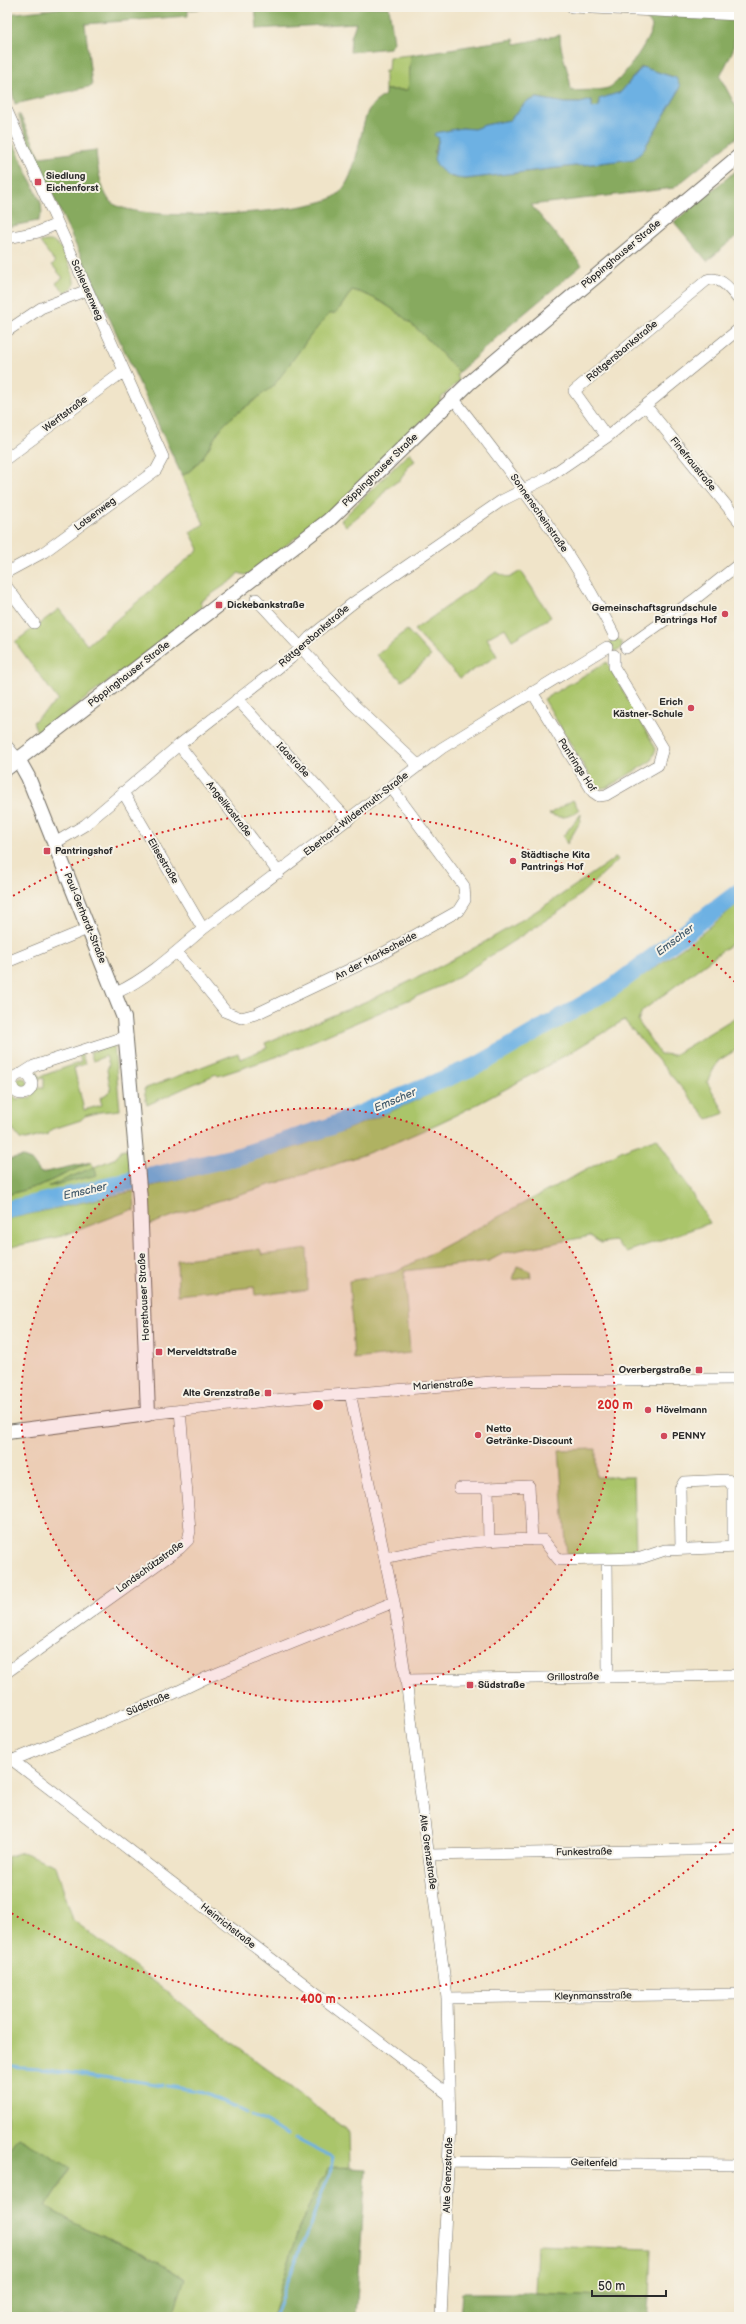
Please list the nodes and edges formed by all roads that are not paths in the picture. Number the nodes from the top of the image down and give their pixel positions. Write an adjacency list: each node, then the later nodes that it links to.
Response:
1 (572, 7): 2 (street)
2 (739, 15)
3 (8, 115): 5 (street, Schleusenweg)
4 (739, 156): 12 (main road, Pöppinghauser Straße)
5 (57, 224): 6 (street); 7 (street, Schleusenweg)
6 (7, 238)
7 (87, 290): 10 (street); 11 (street, Schleusenweg)
8 (739, 300): 14 (street, Röttgersbankstraße)
9 (739, 329): 13 (street, Röttgersbankstraße)
10 (7, 331)
11 (124, 371): 15 (street, Werftstraße); 16 (street, Schleusenweg)
12 (453, 398): 17 (street, Sonnenscheinstraße); 32 (main road, Pöppinghauser Straße)
13 (646, 406): 14 (street, Röttgersbankstraße); 18 (street, Finefraustraße)
14 (607, 437): 17 (street, Röttgersbankstraße)
15 (7, 458)
16 (161, 464): 20 (street, Lotsenweg)
17 (525, 491): 24 (street, Sonnenscheinstraße); 26 (street, Röttgersbankstraße)
18 (739, 521)
19 (739, 564): 25 (street)
20 (7, 572)
21 (7, 587): 23 (street)
22 (256, 599): 26 (street)
23 (34, 623)
24 (614, 635): 25 (street); 27 (street)
25 (626, 648): 27 (street)
26 (300, 649): 29 (street, Röttgersbankstraße); 33 (street)
27 (610, 651): 28 (street, Eberhard-Wildermuth-Straße); 28 (street, Pantrings Hof)
28 (532, 692): 33 (street, Eberhard-Wildermuth-Straße)
29 (237, 699): 30 (street, Röttgersbankstraße); 37 (street, Idastraße)
30 (179, 745): 36 (street, Röttgersbankstraße); 39 (street, Angelikastraße)
31 (7, 746): 32 (street)
32 (18, 759): 34 (main road, Pöppinghauser Straße); 38 (main road, Paul-Gerhardt-Straße)
33 (419, 766): 35 (street, Eberhard-Wildermuth-Straße)
34 (7, 768)
35 (391, 788): 37 (street, Eberhard-Wildermuth-Straße); 42 (street, An der Markscheide)
36 (123, 792): 38 (street, Röttgersbankstraße); 41 (street, Elisestraße)
37 (348, 820): 39 (street, Eberhard-Wildermuth-Straße)
38 (55, 843): 40 (main road, Paul-Gerhardt-Straße)
39 (279, 873): 41 (street, Eberhard-Wildermuth-Straße)
40 (90, 928): 43 (street); 44 (main road, Paul-Gerhardt-Straße)
41 (203, 929): 42 (street, Eberhard-Wildermuth-Straße)
42 (177, 952): 44 (street, Eberhard-Wildermuth-Straße)
43 (7, 962)
44 (116, 993): 45 (main road, Paul-Gerhardt-Straße)
45 (127, 1036): 46 (street); 47 (main road, Paul-Gerhardt-Straße)
46 (23, 1073)
47 (139, 1181): 51 (main road, Horsthauser Straße)
48 (739, 1379): 49 (street, Marienstraße)
49 (350, 1393): 50 (street, Marienstraße); 60 (street, Alte Grenzstraße)
50 (180, 1410): 51 (street, Marienstraße); 63 (street, Landschützstraße)
51 (148, 1414): 52 (main road)
52 (7, 1432)
53 (733, 1480): 58 (street); 59 (street)
54 (459, 1488): 55 (street)
55 (488, 1488): 56 (street); 57 (street)
56 (532, 1540): 57 (street); 61 (street)
57 (489, 1541): 60 (street)
58 (736, 1547): 59 (street)
59 (681, 1549): 61 (street)
60 (385, 1558): 62 (street, Alte Grenzstraße)
61 (607, 1559): 65 (street)
62 (394, 1602): 66 (street, Alte Grenzstraße); 67 (street, Südstraße)
63 (7, 1672)
64 (739, 1675): 65 (street, Grillostraße)
65 (608, 1676): 66 (street, Grillostraße)
66 (406, 1680): 69 (street, Alte Grenzstraße)
67 (10, 1758): 72 (street, Heinrichstraße)
68 (739, 1849): 69 (street, Funkestraße)
69 (429, 1855): 71 (street, Alte Grenzstraße)
70 (739, 1994): 71 (street, Kleynmansstraße)
71 (447, 1998): 72 (street, Alte Grenzstraße)
72 (449, 2095): 73 (street, Alte Grenzstraße)
73 (449, 2162): 74 (street, Geitenfeld); 75 (street, Alte Grenzstraße)
74 (739, 2165)
75 (441, 2317)

